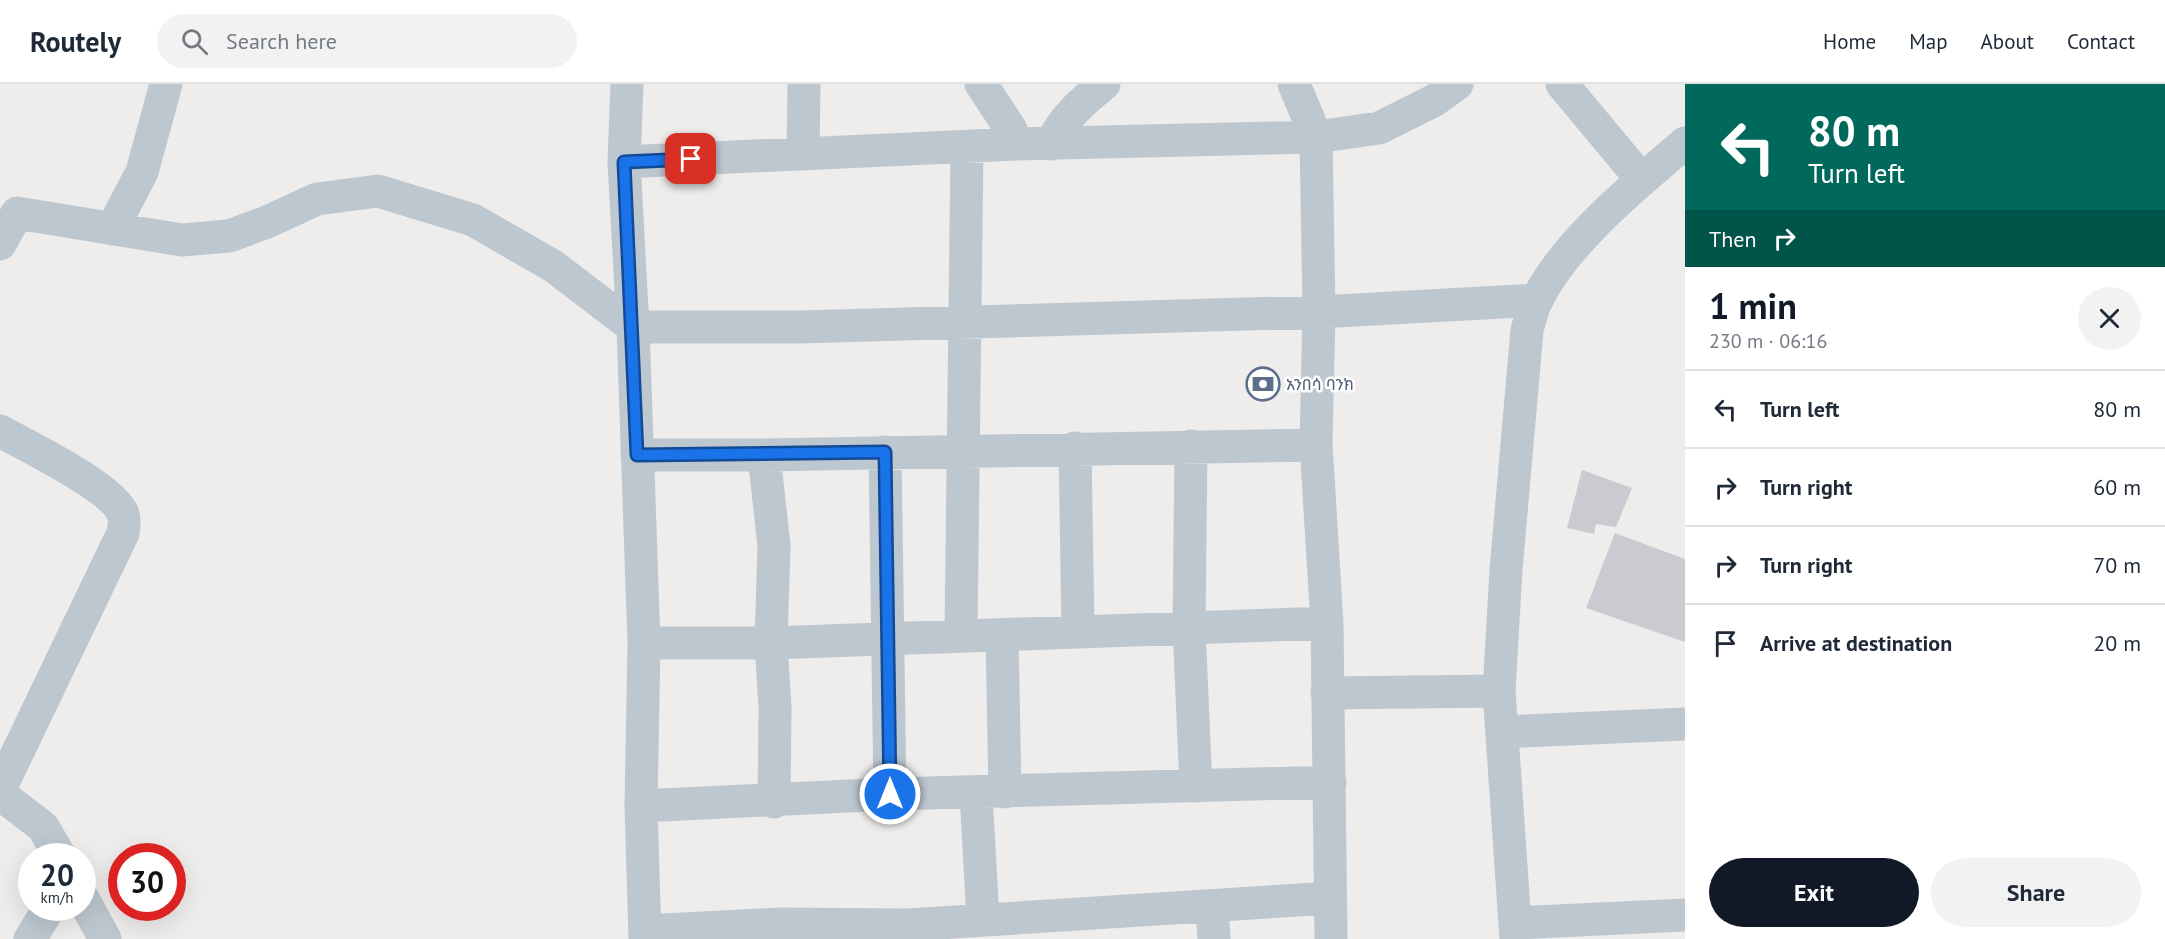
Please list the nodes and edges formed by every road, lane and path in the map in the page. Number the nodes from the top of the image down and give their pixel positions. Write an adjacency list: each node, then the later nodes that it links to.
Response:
1 (166, 84): 18 (street)
2 (627, 84): 15 (street)
3 (804, 84): 14 (street)
4 (981, 84): 11 (street)
5 (1104, 84): 12 (street)
6 (1294, 84): 9 (street)
7 (1457, 84): 9 (street)
8 (1562, 84): 16 (street)
9 (1316, 137): 12 (street); 21 (street)
10 (1685, 143): 16 (street)
11 (1017, 144): 12 (street); 13 (street)
12 (1051, 144)
13 (967, 147): 14 (street); 22 (street)
14 (803, 154): 15 (street)
15 (624, 162): 23 (street)
16 (1642, 180): 20 (street)
17 (9, 211): 18 (street); 19 (street)
18 (112, 229): 23 (street)
19 (0, 244)
20 (1537, 300): 21 (street); 40 (street)
21 (1319, 312): 22 (street); 25 (street)
22 (964, 321): 23 (street); 28 (street)
23 (633, 327): 30 (street)
24 (0, 431): 46 (street)
25 (1316, 445): 26 (street); 32 (street)
26 (1191, 446): 27 (street); 33 (street)
27 (1075, 448): 28 (street); 34 (street)
28 (964, 451): 29 (street); 35 (street)
29 (885, 452): 31 (street); 37 (street)
30 (637, 455): 31 (street); 38 (street)
31 (765, 455): 39 (street)
32 (1327, 622): 33 (street); 41 (street)
33 (1189, 628): 34 (street); 45 (street)
34 (1078, 632): 36 (street)
35 (961, 634): 36 (street); 37 (street)
36 (1002, 635): 47 (street)
37 (889, 636): 39 (street); 49 (street)
38 (644, 643): 39 (street); 51 (street)
39 (771, 643): 50 (street)
40 (1499, 691): 41 (street); 43 (street)
41 (1327, 693): 44 (street)
42 (1685, 724): 43 (street)
43 (1502, 732): 60 (street)
44 (1330, 782): 45 (street); 53 (street)
45 (1196, 786): 47 (street)
46 (0, 789)
47 (990, 793): 49 (street); 56 (street)
48 (0, 794): 52 (street)
49 (890, 794): 50 (street)
50 (774, 802): 51 (street)
51 (640, 806): 63 (street)
52 (52, 843)
53 (1330, 898): 54 (street); 67 (street)
54 (1212, 906): 59 (street); 66 (street)
55 (1685, 915): 60 (street)
56 (983, 920): 59 (street); 62 (street)
57 (41, 921): 64 (street)
58 (95, 921): 65 (street)
59 (1097, 926)
60 (1516, 931)
61 (781, 932): 62 (street); 63 (street)
62 (907, 932)
63 (645, 935)
64 (30, 939)
65 (105, 939)
66 (1214, 939)
67 (1331, 939)

